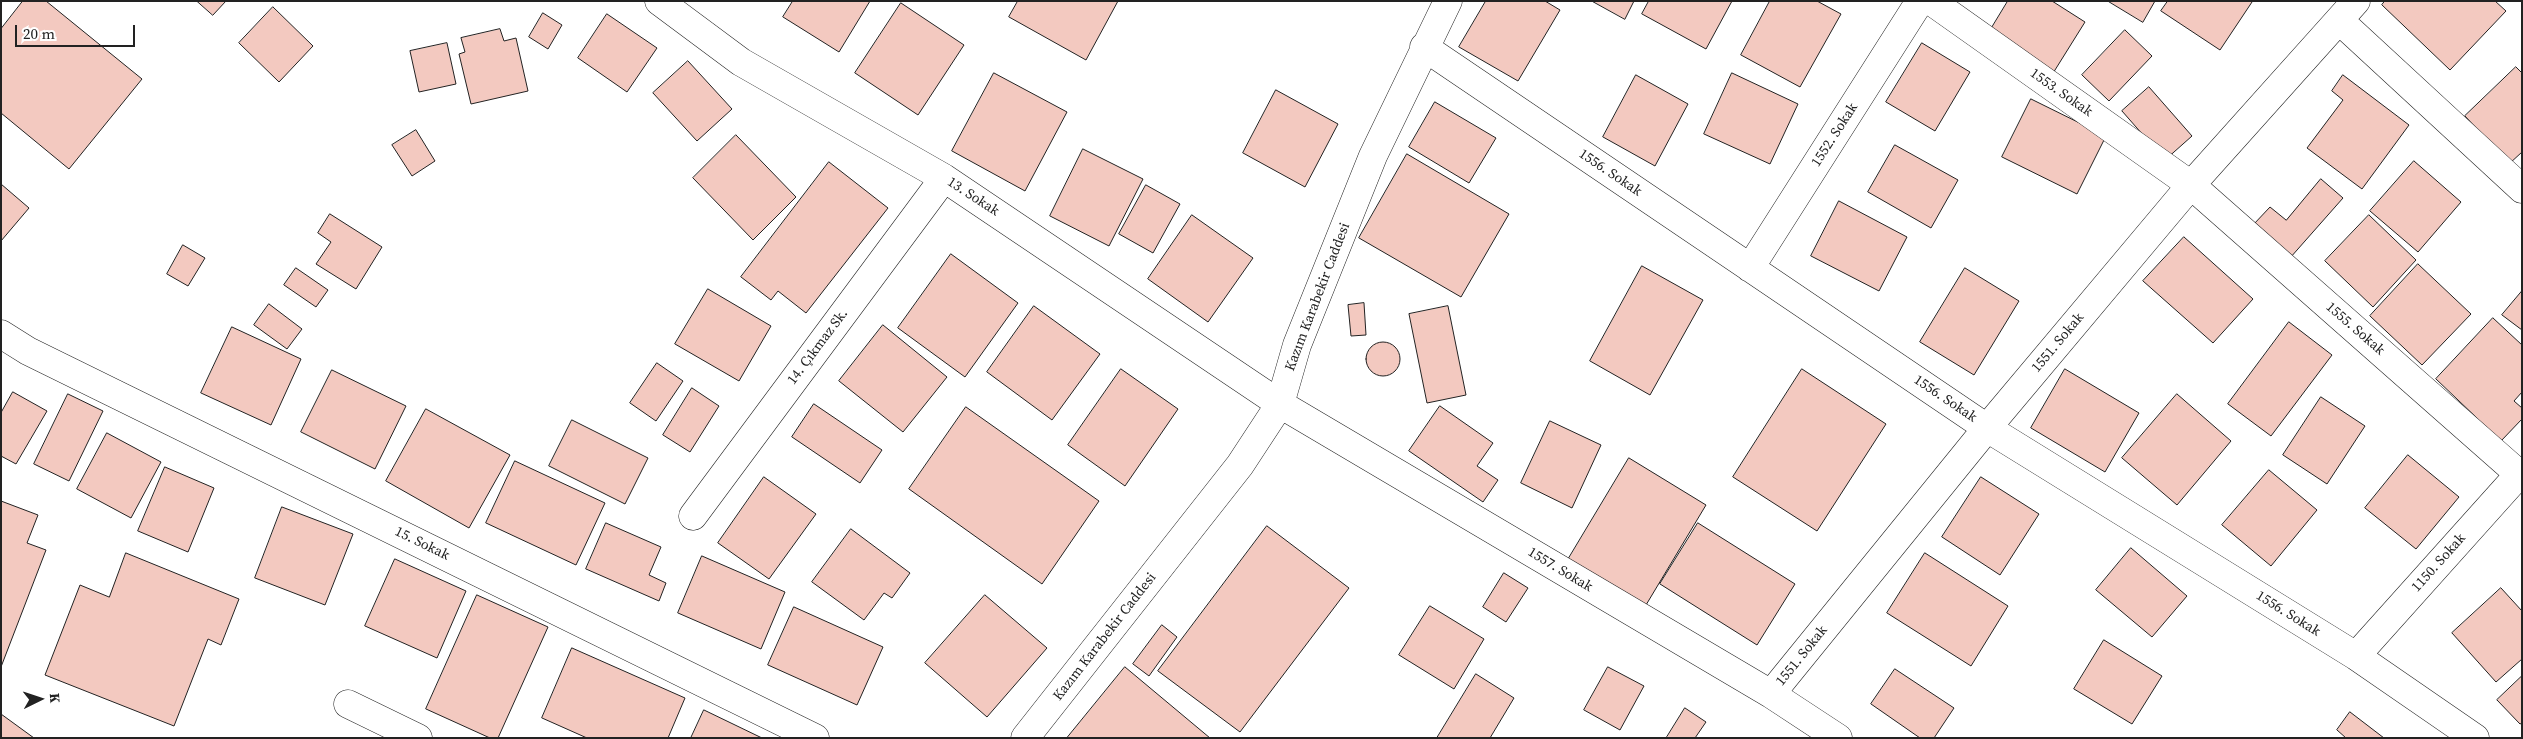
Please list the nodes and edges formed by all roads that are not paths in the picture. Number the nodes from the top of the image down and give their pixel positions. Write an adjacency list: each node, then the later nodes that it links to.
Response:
1 (659, 1): 7 (street, 13. Sokak)
2 (1448, 1): 6 (street, Kazım Karabekir Caddesi)
3 (1920, 1): 10 (street, 1552. Sokak)
4 (1931, 1): 8 (street, 1553. Sokak)
5 (2348, 11): 8 (street, 1551. Sokak); 9 (street)
6 (1424, 48): 10 (street, 1556. Sokak); 12 (street, Kazım Karabekir Caddesi)
7 (944, 178): 12 (street, 13. Sokak); 15 (street, 14. Çıkmaz Sk.)
8 (2191, 185): 13 (street, 1551. Sokak); 14 (street, 1555. Sokak)
9 (2522, 189)
10 (1750, 268): 13 (street, 1556. Sokak)
11 (1, 334): 20 (street, 15. Sokak)
12 (1280, 404): 17 (street, 1557. Sokak); 21 (street, Kazım Karabekir Caddesi)
13 (1987, 428): 16 (street, 1556. Sokak); 17 (street, 1551. Sokak)
14 (2520, 472): 16 (street, 1150. Sokak)
15 (693, 516)
16 (2356, 656): 23 (street, 1556. Sokak)
17 (1771, 694): 22 (street, 1557. Sokak)
18 (348, 704): 19 (street)
19 (418, 738)
20 (815, 738)
21 (1025, 738)
22 (1838, 738)
23 (2475, 738)

